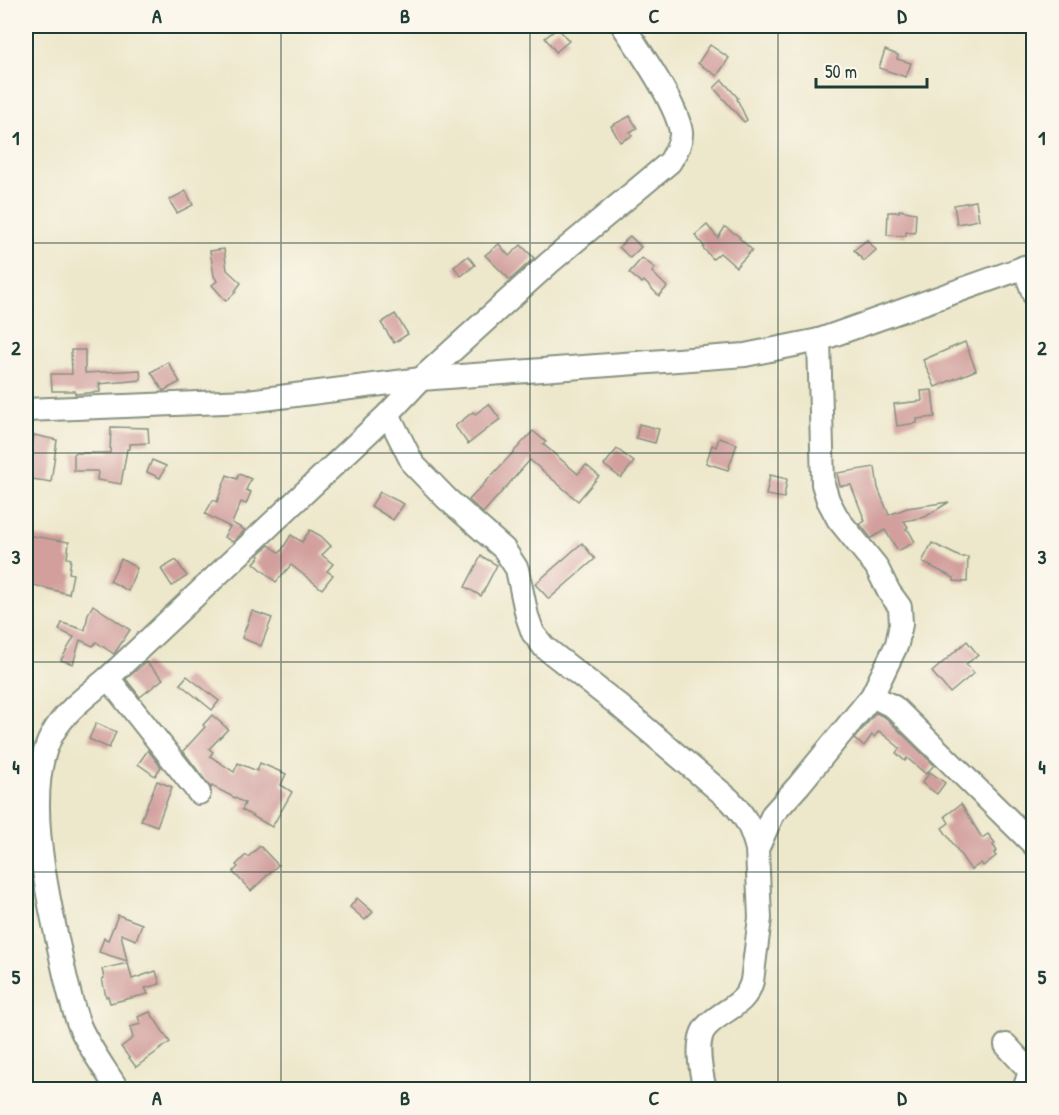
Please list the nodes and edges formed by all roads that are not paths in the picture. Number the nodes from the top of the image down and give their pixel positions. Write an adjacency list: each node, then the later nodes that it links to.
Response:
1 (623, 26): 5 (street)
2 (1029, 265): 3 (street); 4 (street)
3 (1034, 295)
4 (819, 340): 5 (street); 9 (street)
5 (421, 379): 6 (street); 7 (street)
6 (26, 410)
7 (388, 414): 8 (street); 14 (street)
8 (108, 678): 10 (street); 12 (street)
9 (872, 696): 13 (street); 14 (street)
10 (53, 733): 11 (street); 16 (street)
11 (26, 758)
12 (199, 793)
13 (1034, 845)
14 (757, 849): 17 (street)
15 (1006, 1045): 18 (street)
16 (118, 1089)
17 (705, 1089)
18 (1024, 1089)

